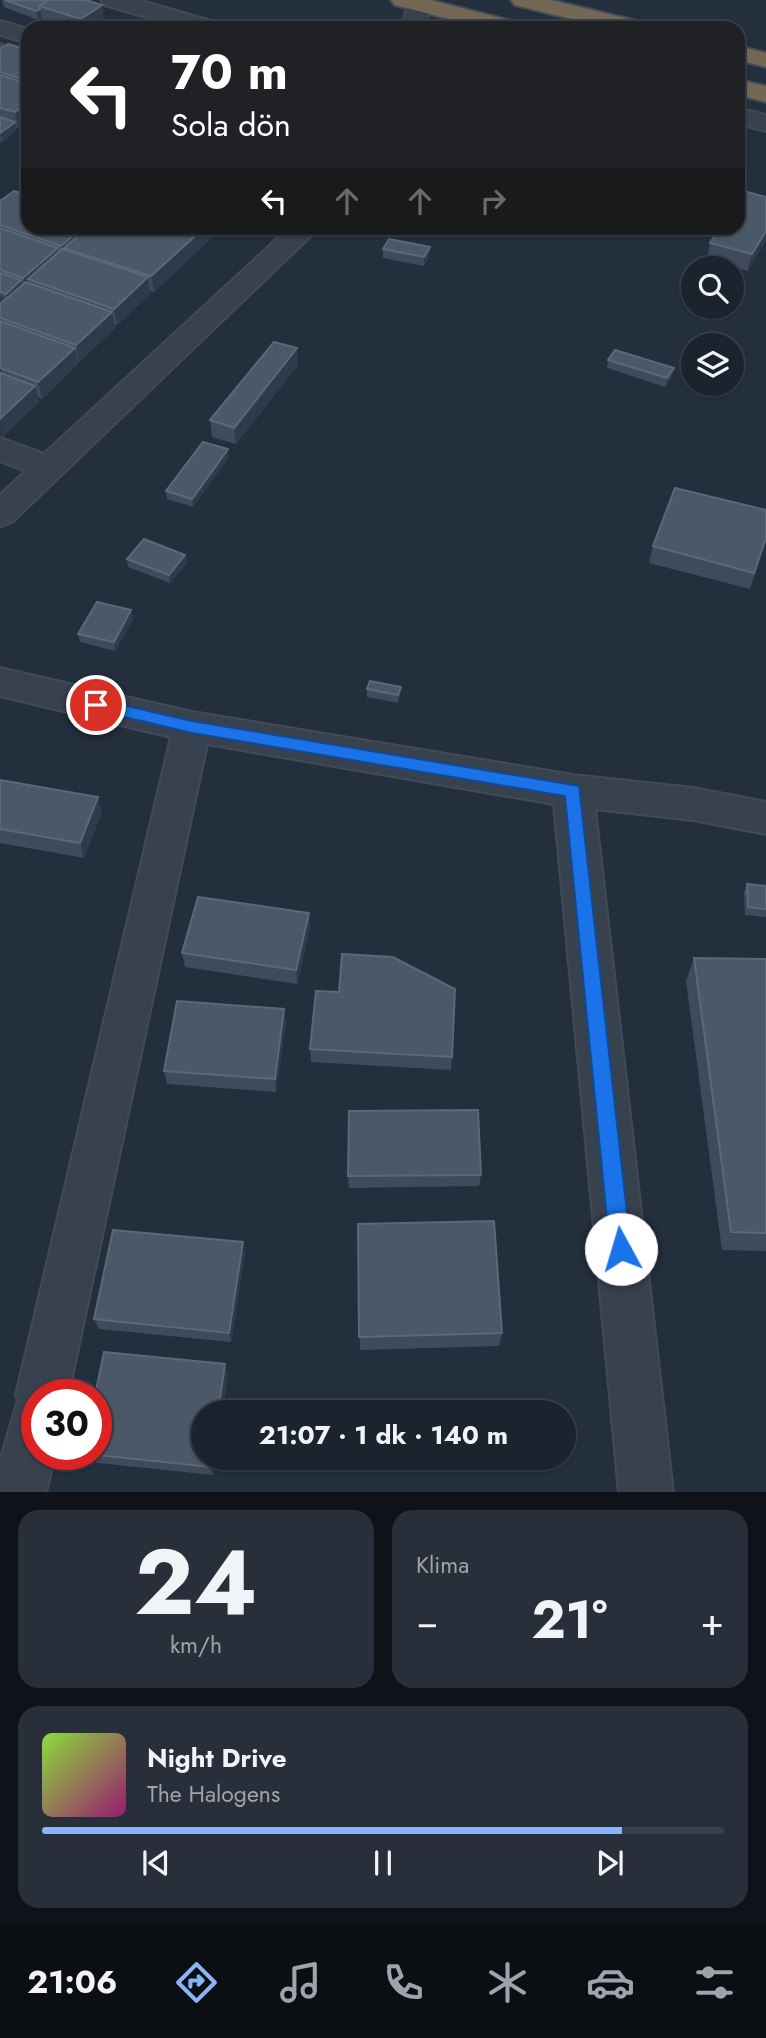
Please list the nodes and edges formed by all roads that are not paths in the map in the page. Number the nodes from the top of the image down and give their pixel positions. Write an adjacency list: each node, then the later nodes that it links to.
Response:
1 (113, 0): 4 (street)
2 (523, 0): 7 (highway)
3 (411, 2): 5 (street); 6 (highway)
4 (186, 21)
5 (412, 21)
6 (485, 21)
7 (608, 21)
8 (0, 28): 9 (street)
9 (21, 34)
10 (745, 55): 11 (highway)
11 (766, 60)
12 (745, 89): 13 (highway)
13 (766, 94)
14 (745, 118): 15 (street)
15 (766, 123)
16 (298, 235): 18 (street)
17 (0, 449): 18 (street)
18 (49, 468): 19 (street)
19 (0, 514)
20 (0, 682): 21 (street)
21 (192, 727): 22 (street); 24 (street)
22 (573, 791): 23 (street); 27 (street)
23 (766, 818)
24 (46, 1379)
25 (24, 1470): 26 (street)
26 (19, 1492)
27 (646, 1492)

